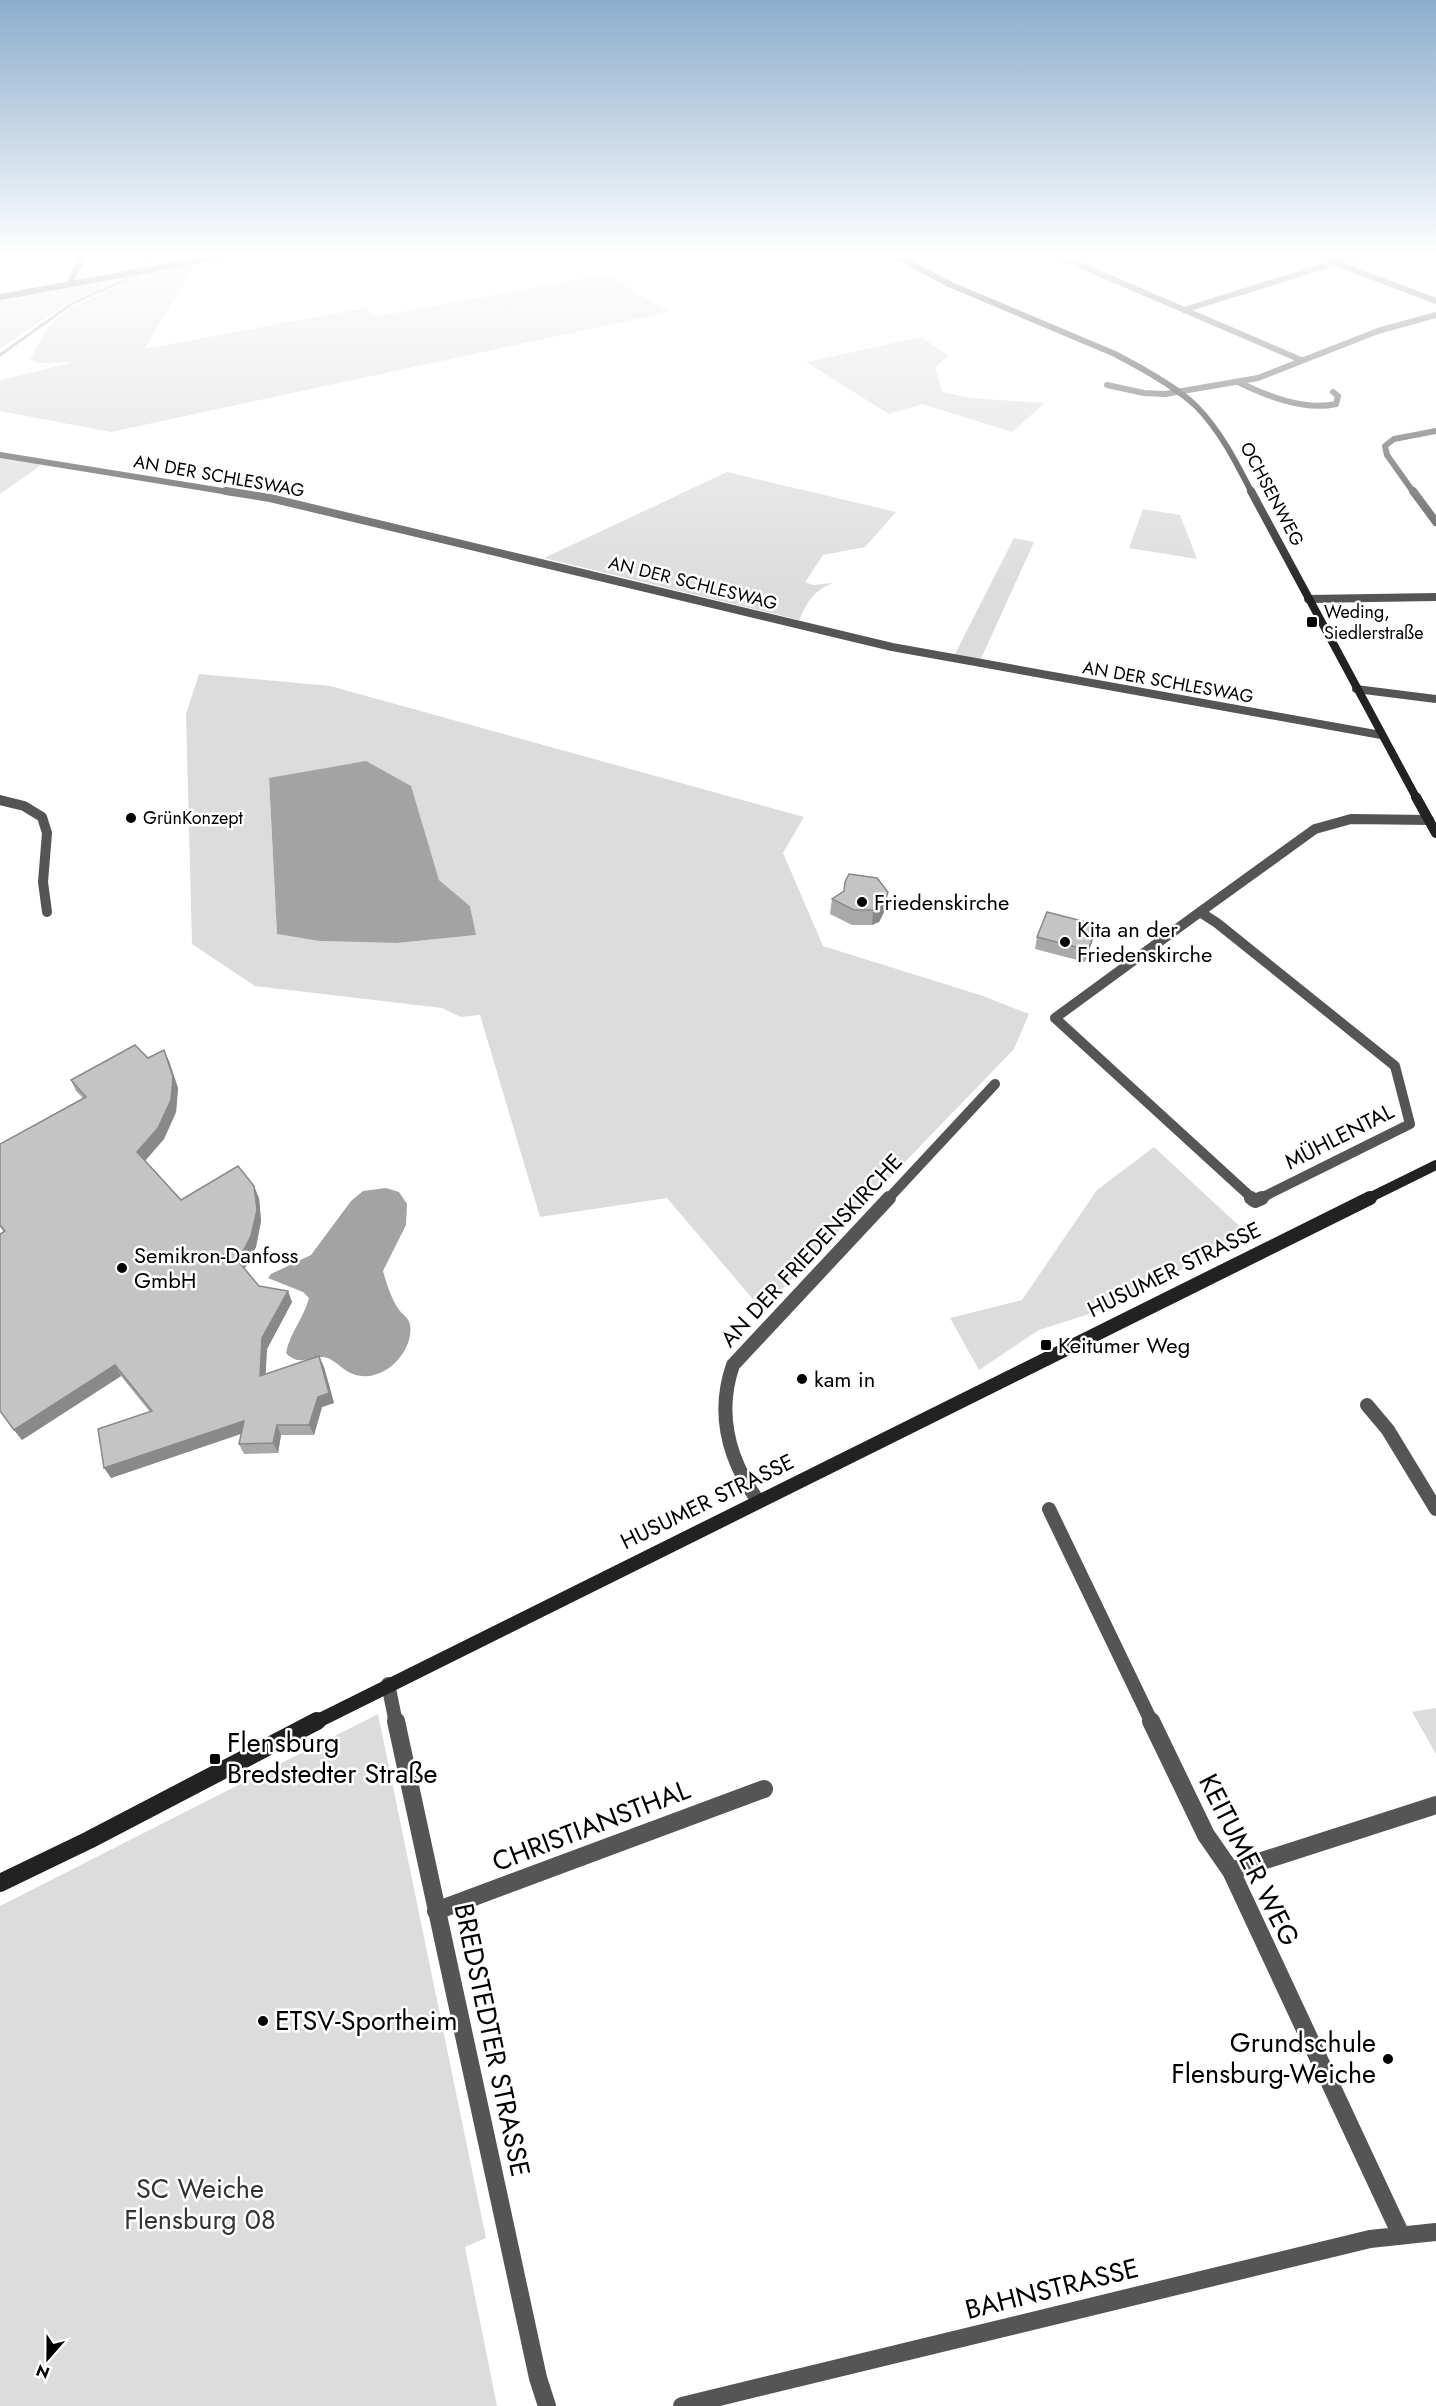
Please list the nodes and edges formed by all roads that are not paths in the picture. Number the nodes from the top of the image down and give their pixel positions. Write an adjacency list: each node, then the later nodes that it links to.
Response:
1 (1143, 369): 6 (main road, OCHSENWEG)
2 (1281, 369): 3 (street)
3 (1238, 382): 5 (street); 6 (street)
4 (1107, 385): 6 (street)
5 (1333, 392)
6 (1179, 393): 11 (main road, OCHSENWEG)
7 (1436, 431): 9 (street)
8 (0, 454): 14 (street, AN DER SCHLESWAG)
9 (1436, 522)
10 (1436, 597): 11 (street)
11 (1308, 598): 12 (main road, OCHSENWEG)
12 (1356, 689): 13 (street); 14 (main road, OCHSENWEG)
13 (1436, 699)
14 (1381, 735): 16 (main road, OCHSENWEG)
15 (0, 800): 18 (street)
16 (1430, 814): 17 (main road, OCHSENWEG); 19 (street)
17 (1436, 833)
18 (47, 912)
19 (1200, 912): 19 (street, MÜHLENTAL)
20 (995, 1084): 23 (street, AN DER FRIEDENSKIRCHE)
21 (1436, 1165): 23 (main road, HUSUMER STRASSE)
22 (1367, 1405): 25 (street)
23 (758, 1501): 26 (main road, HUSUMER STRASSE)
24 (1049, 1509): 29 (street, KEITUMER WEG)
25 (1436, 1509)
26 (388, 1684): 30 (main road, HUSUMER STRASSE); 31 (street, BREDSTEDTER STRASSE)
27 (764, 1789): 31 (street, CHRISTIANSTHAL)
28 (1436, 1805): 29 (street)
29 (1231, 1871): 33 (street, KEITUMER WEG)
30 (0, 1883)
31 (436, 1911): 34 (street, BREDSTEDTER STRASSE)
32 (1436, 2232): 33 (street, BAHNSTRASSE)
33 (1401, 2235): 35 (street, BAHNSTRASSE)
34 (547, 2406)
35 (682, 2406)

